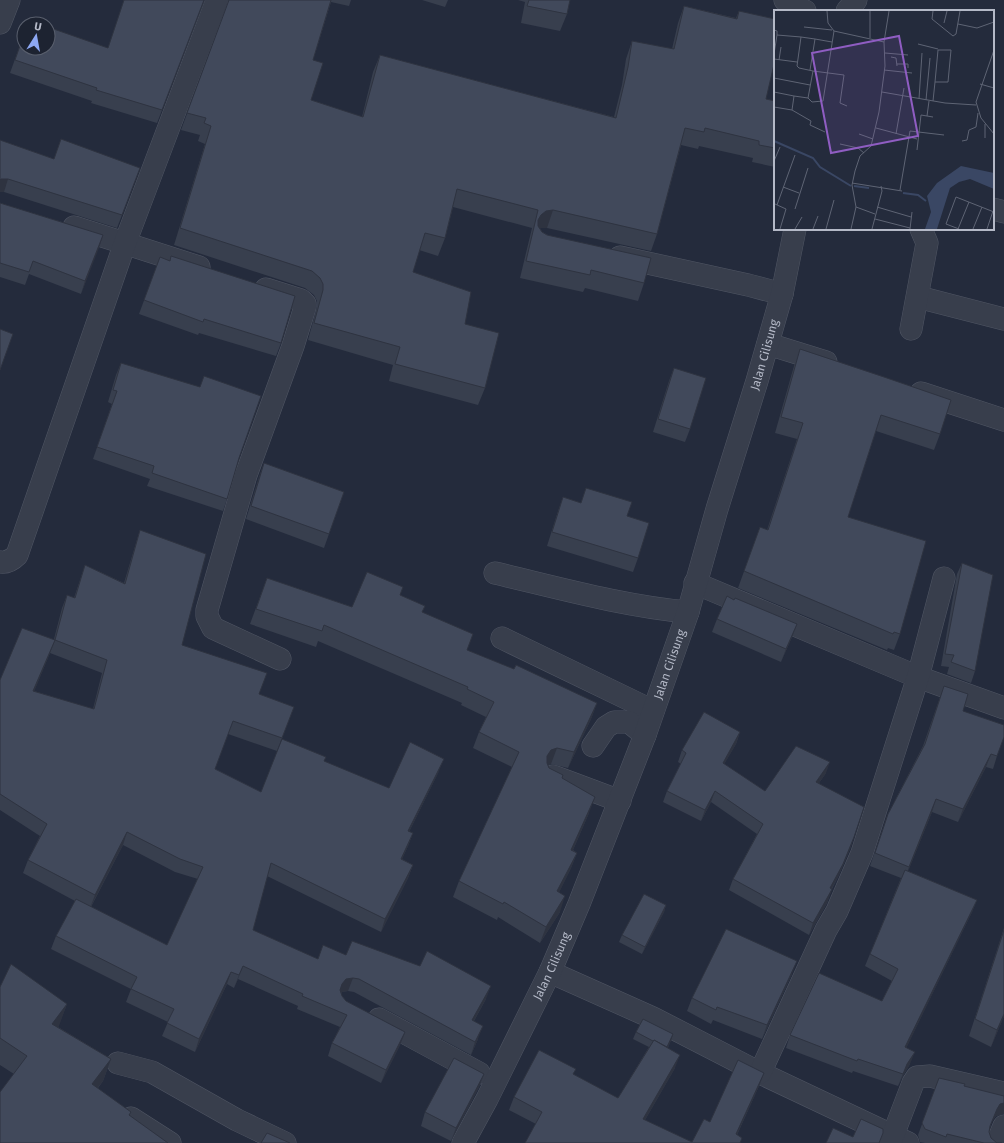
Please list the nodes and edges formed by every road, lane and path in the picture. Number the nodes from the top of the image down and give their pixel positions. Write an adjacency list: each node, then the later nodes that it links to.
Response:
1 (9, 0): 7 (street)
2 (217, 0): 13 (street)
3 (785, 0): 5 (street)
4 (856, 0): 6 (street)
5 (803, 10)
6 (848, 10)
7 (0, 24)
8 (994, 209): 9 (street)
9 (1004, 212)
10 (59, 222): 13 (street)
11 (795, 230): 17 (street, Jalan Cilisung)
12 (921, 230): 18 (street)
13 (125, 243): 15 (street); 25 (street)
14 (604, 253): 17 (street)
15 (215, 272)
16 (245, 282): 31 (street)
17 (782, 294): 21 (street, Jalan Cilisung)
18 (918, 296): 19 (street); 20 (street)
19 (1004, 318)
20 (911, 329)
21 (768, 344): 22 (street); 28 (street, Jalan Cilisung)
22 (843, 368)
23 (903, 387): 24 (street)
24 (1004, 420)
25 (0, 562)
26 (496, 573): 29 (street)
27 (944, 578): 32 (street)
28 (695, 583): 29 (street, Jalan Cilisung); 32 (street)
29 (688, 612): 34 (street, Jalan Cilisung)
30 (502, 638): 34 (street)
31 (280, 659)
32 (918, 677): 33 (street); 42 (street)
33 (1004, 708)
34 (653, 711): 35 (street, Jalan Cilisung)
35 (645, 735): 36 (street); 38 (street, Jalan Cilisung)
36 (593, 746)
37 (553, 776): 38 (street)
38 (620, 801): 39 (street, Jalan Cilisung)
39 (550, 972): 42 (street); 43 (street, Jalan Cilisung)
40 (362, 1010): 43 (street)
41 (118, 1063): 49 (street)
42 (760, 1073): 47 (street)
43 (495, 1082): 50 (street, Jalan Cilisung)
44 (1004, 1093): 47 (street)
45 (131, 1118): 48 (street)
46 (1004, 1126): 51 (street)
47 (897, 1140)
48 (170, 1143)
49 (285, 1143)
50 (463, 1143)
51 (997, 1143)

